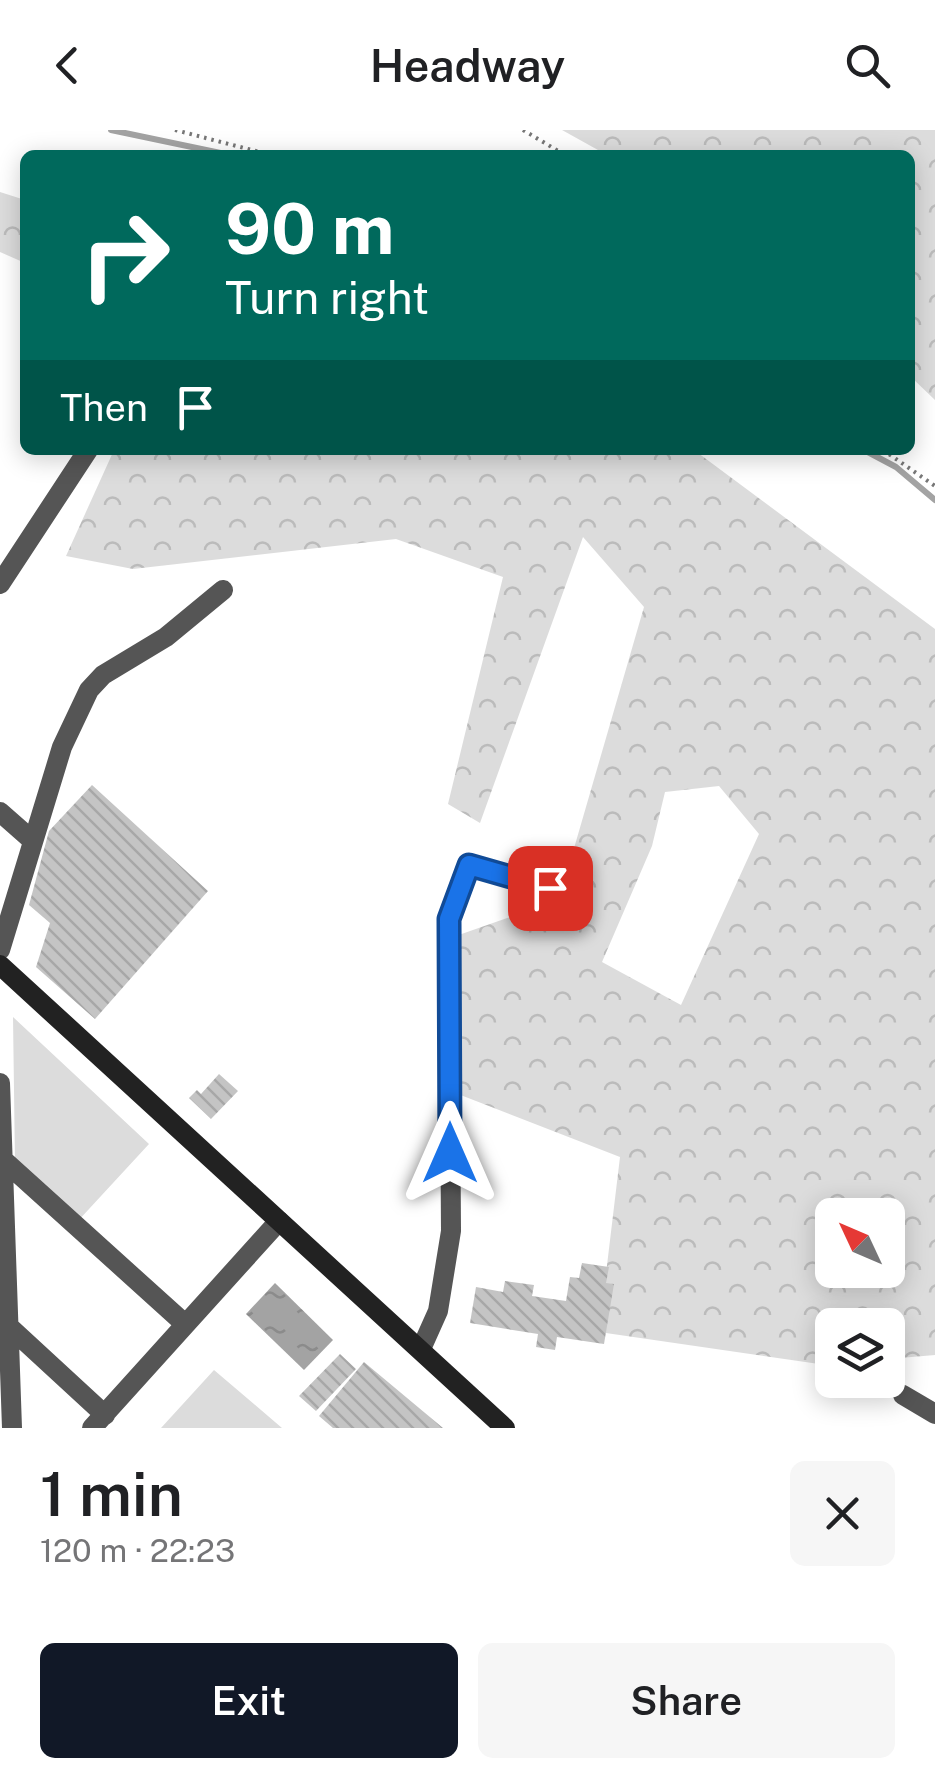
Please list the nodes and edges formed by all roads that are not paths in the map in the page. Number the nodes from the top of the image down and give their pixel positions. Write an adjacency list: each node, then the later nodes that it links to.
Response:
1 (85, 455): 2 (street)
2 (0, 584)
3 (222, 590): 5 (street)
4 (0, 812): 5 (street)
5 (34, 840): 7 (street)
6 (550, 888): 14 (street)
7 (0, 950)
8 (0, 965): 11 (street)
9 (0, 1083): 10 (street)
10 (1, 1158): 12 (street); 13 (street)
11 (278, 1221): 13 (street); 14 (street)
12 (4, 1322): 17 (street); 18 (street)
13 (185, 1324): 17 (street)
14 (421, 1350): 19 (street)
15 (905, 1396): 16 (street)
16 (935, 1414)
17 (98, 1421)
18 (12, 1428)
19 (505, 1428)

